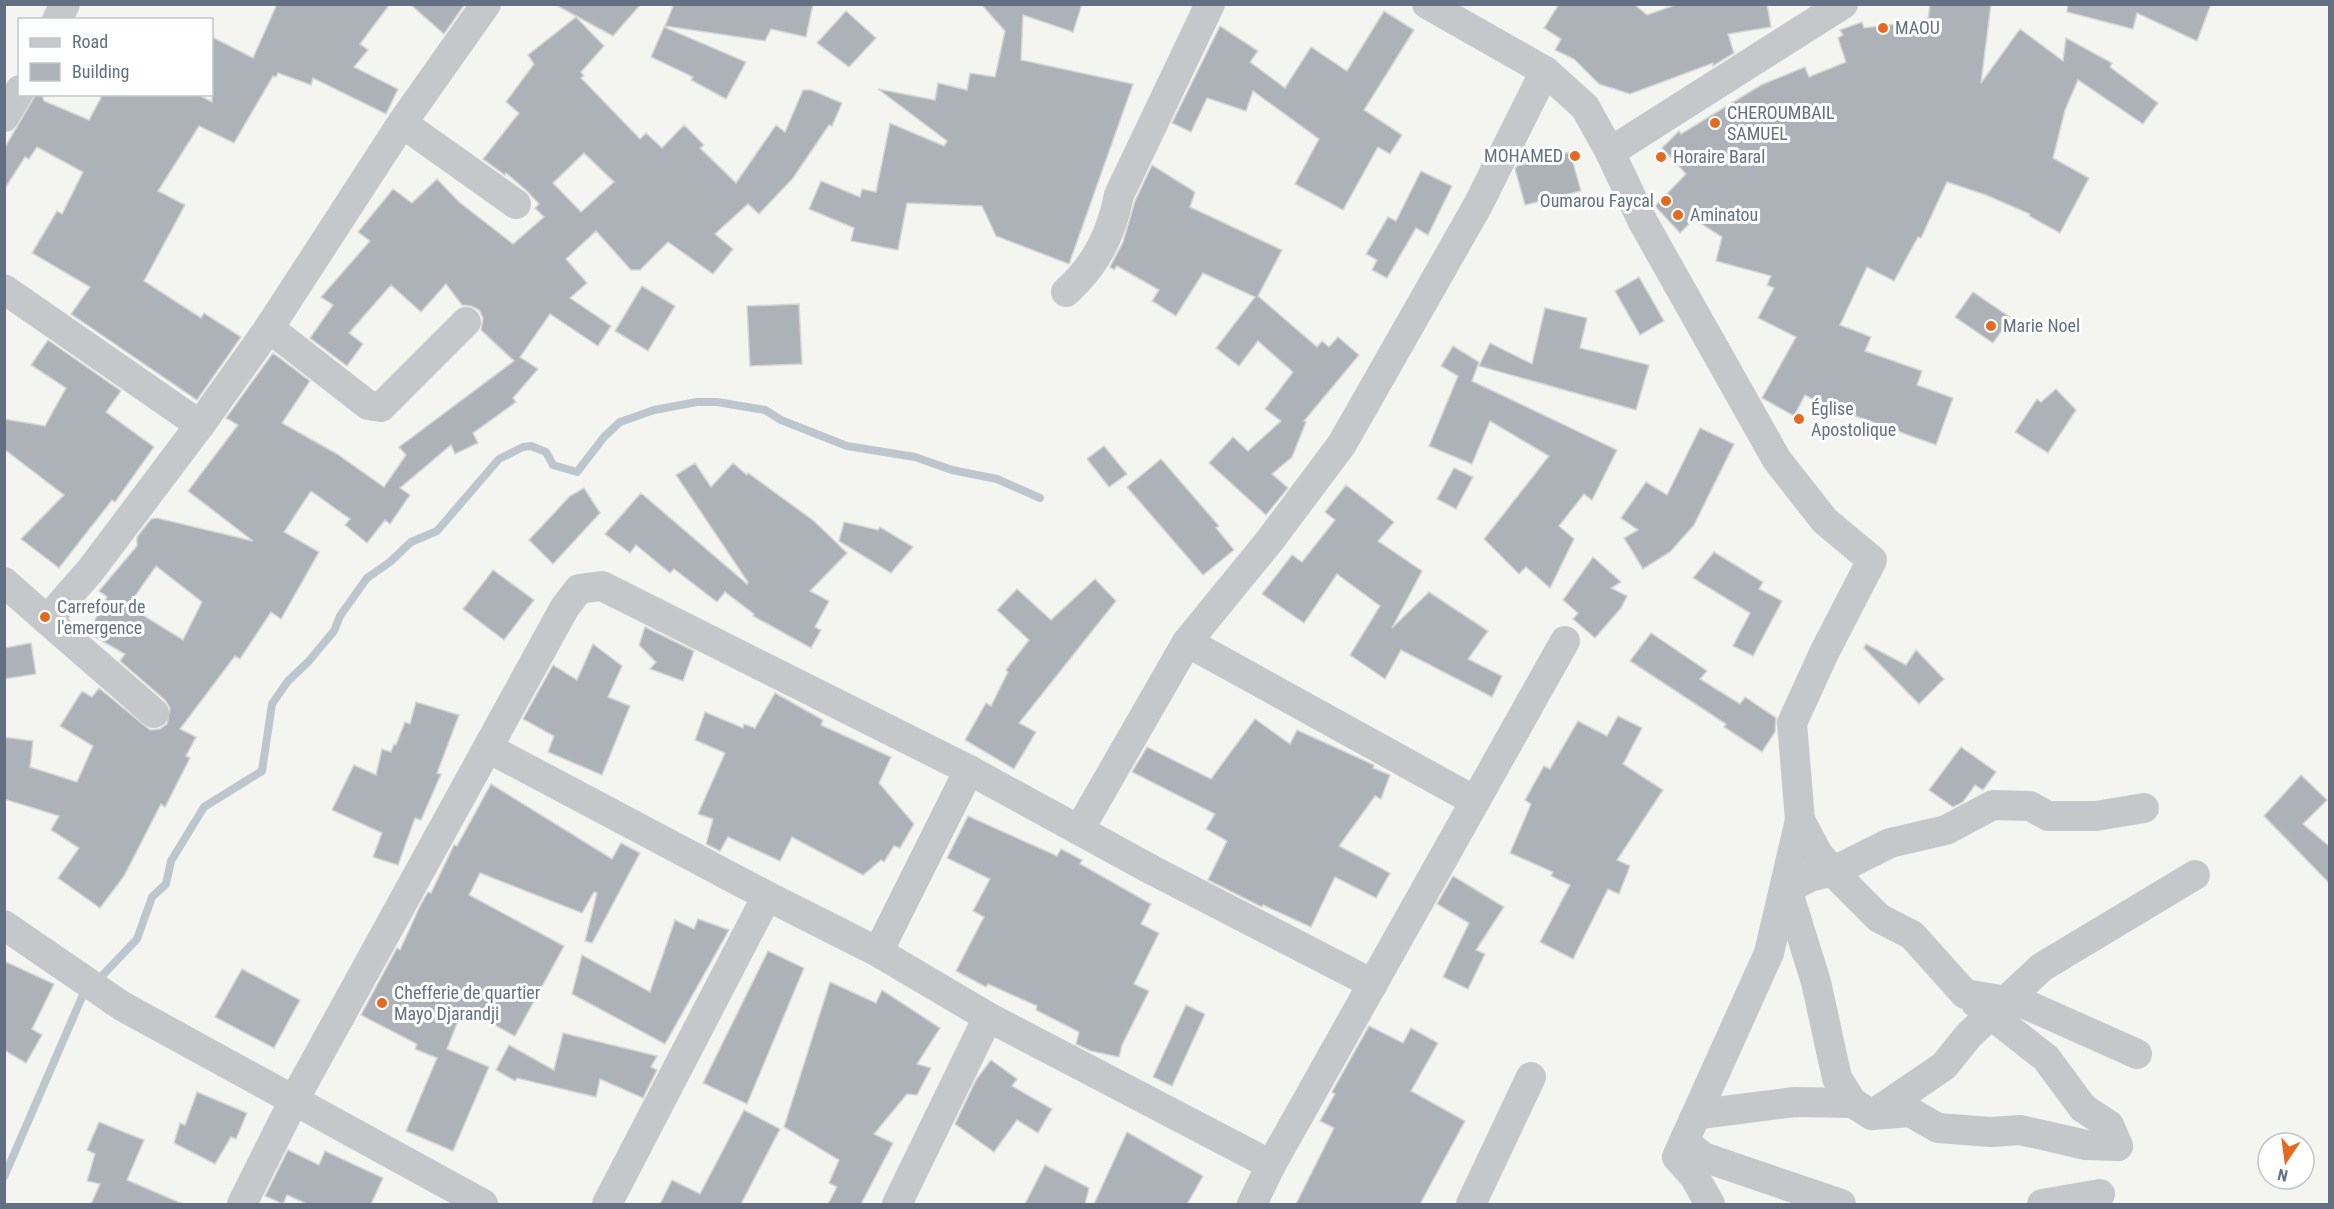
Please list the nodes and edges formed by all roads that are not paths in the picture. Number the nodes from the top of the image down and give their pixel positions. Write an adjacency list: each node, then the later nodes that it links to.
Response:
1 (65, 4): 6 (street)
2 (486, 4): 10 (street)
3 (1210, 4): 14 (street)
4 (1427, 4): 7 (street)
5 (1843, 4): 11 (street)
6 (58, 18)
7 (1545, 71): 11 (street); 21 (street)
8 (18, 93): 9 (street)
9 (4, 117)
10 (402, 123): 12 (street); 16 (street)
11 (1610, 152): 27 (street)
12 (516, 204)
13 (4, 289): 17 (street)
14 (1066, 292)
15 (466, 322): 16 (street)
16 (269, 328): 17 (street)
17 (200, 425): 19 (street)
18 (4, 582): 19 (street)
19 (47, 620): 22 (street)
20 (1565, 641): 25 (street)
21 (1187, 642): 25 (street); 28 (street)
22 (154, 713)
23 (488, 748): 24 (street); 31 (street); 39 (street)
24 (969, 770): 28 (street); 33 (street)
25 (1475, 801): 34 (street)
26 (2144, 808): 29 (street)
27 (1800, 820): 29 (street); 41 (street)
28 (1079, 830): 34 (street)
29 (1834, 871): 35 (street); 40 (street)
30 (2195, 875): 35 (street)
31 (767, 897): 33 (street); 46 (street)
32 (4, 925): 39 (street)
33 (878, 952): 36 (street)
34 (1373, 984): 42 (street)
35 (1998, 1008): 37 (street); 40 (street); 40 (street)
36 (988, 1017): 42 (street); 47 (street)
37 (2137, 1054)
38 (1531, 1077): 49 (street)
39 (294, 1100): 44 (street); 45 (street)
40 (1872, 1115): 41 (street)
41 (1688, 1142): 50 (street); 51 (street); 52 (street)
42 (1271, 1166): 48 (street)
43 (2100, 1194): 53 (street)
44 (242, 1204)
45 (483, 1204)
46 (608, 1204)
47 (897, 1204)
48 (1252, 1204)
49 (1471, 1204)
50 (1692, 1204)
51 (1710, 1204)
52 (1841, 1204)
53 (2042, 1204)

